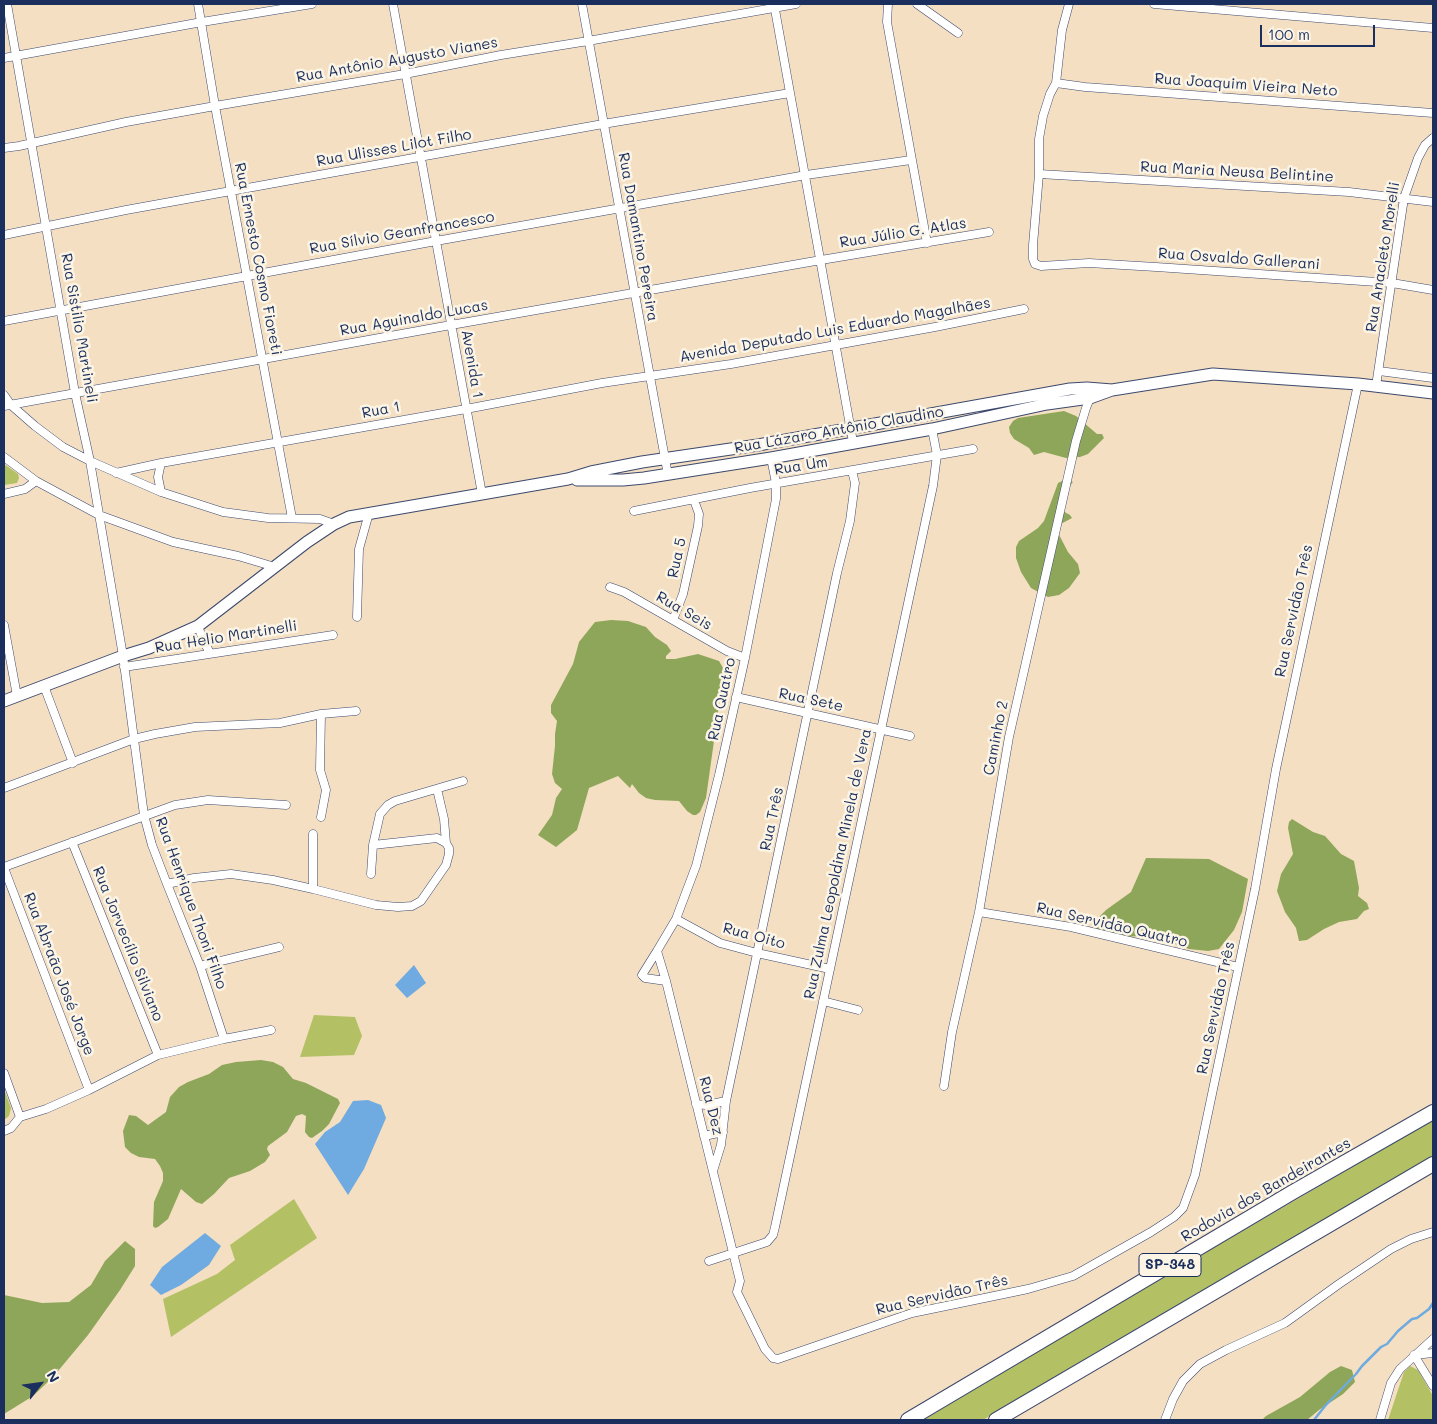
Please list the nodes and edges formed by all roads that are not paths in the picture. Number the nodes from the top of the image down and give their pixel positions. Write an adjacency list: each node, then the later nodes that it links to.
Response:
1 (7, 4): 16 (street, Rua Sistilio Martineli)
2 (198, 4): 12 (street, Rua Ernesto Cosmo Fioreti)
3 (312, 4): 12 (street)
4 (393, 4): 18 (street, Avenida 1)
5 (582, 4): 15 (street, Rua Damantino Pereira)
6 (796, 4): 11 (street, Rua Antônio Augusto Vianes)
7 (888, 4): 28 (street)
8 (917, 4): 14 (street)
9 (1069, 4): 19 (street)
10 (1154, 4): 13 (street)
11 (775, 5): 15 (street, Rua Antônio Augusto Vianes); 20 (street, Rua Júlio G. Atlas)
12 (202, 22): 16 (street); 21 (street, Rua Ernesto Cosmo Fioreti)
13 (1433, 28)
14 (958, 32)
15 (588, 41): 18 (street, Rua Antônio Augusto Vianes); 23 (street, Rua Damantino Pereira)
16 (17, 56): 17 (street); 25 (street, Rua Sistilio Martineli)
17 (4, 58)
18 (406, 74): 21 (street, Rua Antônio Augusto Vianes); 27 (street, Avenida 1)
19 (1056, 83): 22 (street, Rua Joaquim Vieira Neto); 29 (street)
20 (790, 93): 23 (street, Rua Ulisses Lilot Filho); 30 (street, Rua Júlio G. Atlas)
21 (215, 106): 25 (street, Rua Antônio Augusto Vianes); 31 (street, Rua Ernesto Cosmo Fioreti)
22 (1433, 113)
23 (604, 124): 27 (street, Rua Ulisses Lilot Filho); 34 (street, Rua Damantino Pereira)
24 (1433, 138): 32 (street, Rua Anacleto Morelli)
25 (31, 143): 26 (street, Rua Antônio Augusto Vianes); 35 (street, Rua Sistilio Martineli)
26 (4, 148)
27 (421, 157): 31 (street, Rua Ulisses Lilot Filho); 38 (street, Avenida 1)
28 (911, 160): 30 (street, Rua Sílvio Geanfrancesco); 39 (street)
29 (1039, 174): 32 (street, Rua Maria Neusa Belintine); 42 (street, Rua Osvaldo Gallerani)
30 (806, 175): 34 (street, Rua Sílvio Geanfrancesco); 40 (street, Rua Júlio G. Atlas)
31 (232, 192): 35 (street, Rua Ulisses Lilot Filho); 41 (street, Rua Ernesto Cosmo Fioreti)
32 (1404, 198): 33 (street, Rua Maria Neusa Belintine); 42 (street, Rua Anacleto Morelli)
33 (1433, 202)
34 (620, 209): 38 (street, Rua Sílvio Geanfrancesco); 44 (street, Rua Damantino Pereira)
35 (47, 227): 37 (street, Rua Ulisses Lilot Filho); 46 (street, Rua Sistilio Martineli)
36 (989, 232): 39 (street, Rua Júlio G. Atlas)
37 (4, 235)
38 (436, 241): 41 (street, Rua Sílvio Geanfrancesco); 48 (street, Avenida 1)
39 (927, 243): 40 (street, Rua Júlio G. Atlas)
40 (821, 260): 44 (street, Rua Aguinaldo Lucas); 49 (street, Rua Júlio G. Atlas)
41 (247, 276): 46 (street, Rua Sílvio Geanfrancesco); 50 (street, Rua Ernesto Cosmo Fioreti)
42 (1392, 283): 43 (street, Rua Osvaldo Gallerani); 51 (street, Rua Anacleto Morelli)
43 (1433, 290)
44 (635, 294): 48 (street, Rua Aguinaldo Lucas); 52 (street, Rua Damantino Pereira)
45 (1024, 309): 49 (street, Avenida Deputado Luis Eduardo Magalhães)
46 (62, 310): 47 (street, Rua Sílvio Geanfrancesco); 57 (street, Rua Sistilio Martineli)
47 (4, 321)
48 (451, 325): 50 (street, Rua Aguinaldo Lucas); 62 (street, Avenida 1)
49 (835, 344): 52 (street, Avenida Deputado Luis Eduardo Magalhães); 63 (street, Rua Júlio G. Atlas)
50 (263, 359): 57 (street, Rua Aguinaldo Lucas); 65 (street, Rua Ernesto Cosmo Fioreti)
51 (1379, 371): 53 (street); 55 (street, Rua Anacleto Morelli)
52 (650, 376): 62 (street, Rua 1); 71 (street, Rua Damantino Pereira)
53 (1433, 378)
54 (1358, 384): 55 (main road, Rua Lázaro Antônio Claudino); 56 (main road, Rua Lázaro Antônio Claudino); 130 (street, Rua Servidão Três)
55 (1376, 386): 58 (main road, Rua Lázaro Antônio Claudino)
56 (1112, 390): 60 (main road, Rua Lázaro Antônio Claudino); 63 (main road, Rua Lázaro Antônio Claudino)
57 (75, 393): 61 (street, Rua Aguinaldo Lucas); 72 (street, Rua Sistilio Martineli)
58 (1433, 393)
59 (4, 395): 61 (street)
60 (1090, 398): 64 (main road, Rua Lázaro Antônio Claudino); 124 (street, Caminho 2)
61 (8, 406): 72 (street)
62 (466, 409): 65 (street, Rua 1); 82 (street, Avenida 1)
63 (851, 428): 66 (street, Rua Júlio G. Atlas); 71 (main road, Rua Lázaro Antônio Claudino)
64 (932, 428): 66 (main road, Rua Lázaro Antônio Claudino); 68 (street, Rua Zulma Leopoldina Minela de Vera)
65 (277, 442): 73 (street, Rua 1); 87 (street, Rua Ernesto Cosmo Fioreti)
66 (854, 442): 70 (main road, Rua Lázaro Antônio Claudino)
67 (973, 449): 68 (street, Rua Um)
68 (937, 455): 74 (street, Rua Um); 106 (street, Rua Zulma Leopoldina Minela de Vera)
69 (4, 457): 78 (street)
70 (771, 458): 76 (main road, Rua Lázaro Antônio Claudino); 79 (street, Rua Quatro)
71 (665, 460): 76 (street, Rua Damantino Pereira); 77 (main road, Rua Lázaro Antônio Claudino)
72 (90, 461): 75 (street); 86 (street, Rua Sistilio Martineli)
73 (161, 463): 75 (street, Rua 1); 80 (street)
74 (852, 471): 79 (street, Rua Um); 104 (street, Rua Três)
75 (116, 473): 80 (street)
76 (668, 475): 77 (main road, Rua Lázaro Antônio Claudino)
77 (568, 479): 82 (main road, Rua Lázaro Antônio Claudino)
78 (36, 481): 81 (street); 86 (street)
79 (776, 484): 83 (street, Rua Um); 97 (street, Rua Quatro)
80 (161, 492): 87 (street)
81 (4, 494)
82 (482, 494): 85 (main road, Rua Lázaro Antônio Claudino)
83 (694, 500): 84 (street, Rua Um); 92 (street, Rua 5)
84 (634, 511)
85 (369, 513): 88 (main road, Rua Lázaro Antônio Claudino); 91 (street)
86 (99, 515): 89 (street); 98 (street, Rua Sistilio Martineli)
87 (292, 518): 88 (street)
88 (334, 524): 89 (main road, Rua Lázaro Antônio Claudino)
89 (275, 567): 94 (main road, Rua Lázaro Antônio Claudino)
90 (610, 587): 92 (street, Rua Seis)
91 (357, 617)
92 (673, 620): 97 (street, Rua Seis)
93 (4, 625): 100 (street)
94 (198, 626): 96 (street); 98 (main road, Rua Lázaro Antônio Claudino)
95 (333, 635): 96 (street, Rua Helio Martinelli)
96 (210, 653): 98 (street, Rua Helio Martinelli)
97 (745, 658): 101 (street, Rua Quatro)
98 (123, 662): 99 (main road, Rua Lázaro Antônio Claudino); 108 (street, Rua Henrique Thoni Filho)
99 (44, 686): 100 (main road, Rua Lázaro Antônio Claudino); 109 (street)
100 (17, 696): 102 (main road, Rua Lázaro Antônio Claudino)
101 (736, 698): 104 (street, Rua Sete); 125 (street, Rua Quatro)
102 (4, 701)
103 (356, 711): 105 (street)
104 (808, 713): 106 (street, Rua Sete); 128 (street, Rua Três)
105 (322, 714): 108 (street); 115 (street)
106 (880, 729): 107 (street, Rua Sete); 131 (street, Rua Zulma Leopoldina Minela de Vera)
107 (910, 736)
108 (134, 739): 109 (street); 114 (street, Rua Henrique Thoni Filho)
109 (73, 763): 111 (street)
110 (463, 781): 112 (street)
111 (4, 788)
112 (437, 789): 118 (street); 119 (street)
113 (286, 805): 114 (street)
114 (144, 815): 117 (street); 122 (street, Rua Henrique Thoni Filho)
115 (321, 817)
116 (313, 834): 123 (street)
117 (72, 842): 120 (street); 137 (street, Rua Jorvecílio Silviano)
118 (446, 844): 119 (street); 123 (street)
119 (373, 845): 121 (street)
120 (4, 868): 140 (street, Rua Abraão José Jorge)
121 (371, 874)
122 (167, 884): 123 (street); 129 (street, Rua Henrique Thoni Filho)
123 (313, 889)
124 (979, 912): 130 (street, Rua Servidão Quatro); 139 (street, Caminho 2)
125 (676, 919): 127 (street, Rua Quatro); 128 (street, Rua Oito)
126 (279, 947): 129 (street)
127 (656, 951): 132 (street, Rua Dez); 132 (street)
128 (757, 953): 131 (street, Rua Oito); 141 (street, Rua Três)
129 (200, 966): 136 (street, Rua Henrique Thoni Filho)
130 (1238, 967): 156 (street, Rua Servidão Três)
131 (830, 969): 133 (street, Rua Zulma Leopoldina Minela de Vera)
132 (666, 981): 142 (street, Rua Dez)
133 (823, 1001): 134 (street); 151 (street, Rua Zulma Leopoldina Minela de Vera)
134 (858, 1010)
135 (271, 1030): 136 (street)
136 (224, 1039): 137 (street)
137 (158, 1055): 140 (street)
138 (4, 1073): 144 (street)
139 (944, 1086)
140 (89, 1090): 144 (street)
141 (726, 1101): 142 (street); 146 (street, Rua Três)
142 (696, 1104): 147 (street, Rua Dez)
143 (1433, 1112): 158 (highway, Rodovia dos Bandeirantes / SP-348)
144 (20, 1116): 145 (street)
145 (4, 1131)
146 (723, 1132): 147 (street); 149 (street, Rua Três)
147 (704, 1136): 149 (street, Rua Dez)
148 (1433, 1164): 159 (highway, SP-348)
149 (713, 1171): 151 (street, Rua Dez)
150 (1433, 1232): 160 (street)
151 (733, 1254): 152 (street, Rua Zulma Leopoldina Minela de Vera); 156 (street, Rua Dez)
152 (709, 1261)
153 (1433, 1340): 155 (street)
154 (1433, 1352): 155 (street)
155 (1414, 1355): 157 (street); 161 (street)
156 (778, 1359)
157 (1433, 1386)
158 (908, 1420)
159 (996, 1420)
160 (1166, 1420)
161 (1380, 1420)

